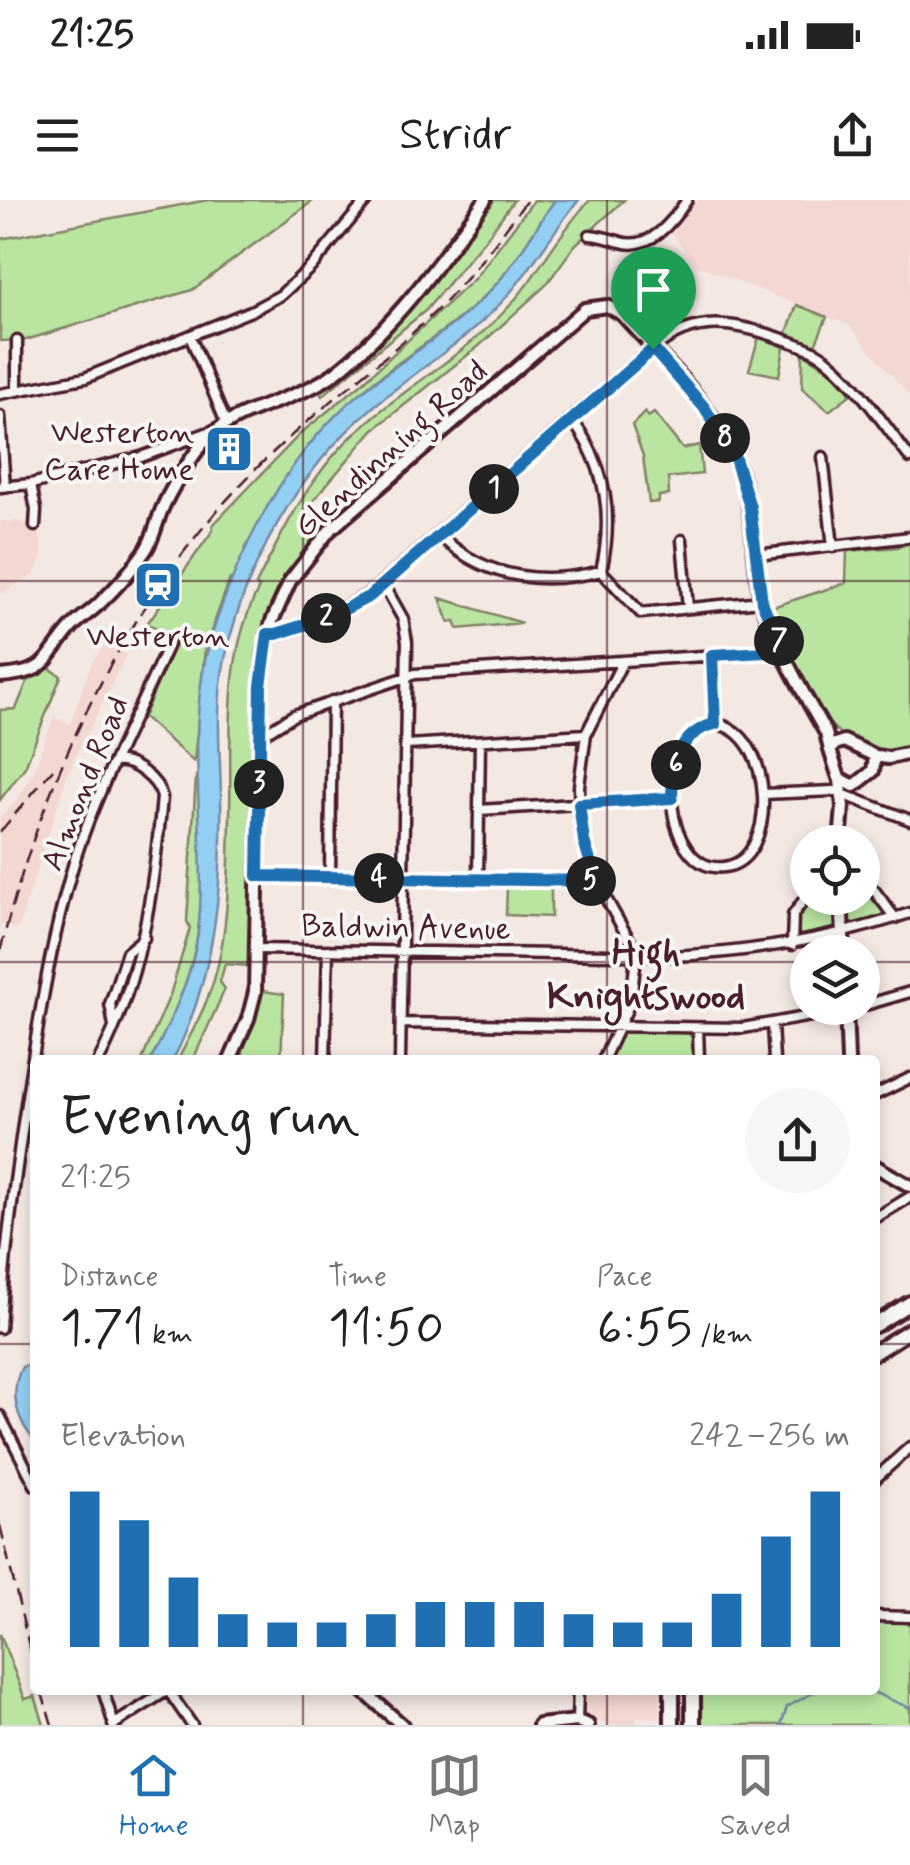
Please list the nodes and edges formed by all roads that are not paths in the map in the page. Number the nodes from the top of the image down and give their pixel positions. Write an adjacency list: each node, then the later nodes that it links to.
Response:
1 (367, 200): 5 (street)
2 (485, 200): 12 (street)
3 (686, 200): 4 (street)
4 (590, 235)
5 (190, 336): 8 (street); 12 (street)
6 (16, 341): 8 (street)
7 (653, 349): 11 (street); 14 (street); 22 (street); 27 (street, Glendinning Road)
8 (17, 391): 9 (street)
9 (0, 394)
10 (0, 416): 16 (street)
11 (572, 420): 18 (street); 23 (street)
12 (222, 426): 15 (street); 32 (street)
13 (823, 457): 21 (street)
14 (910, 458)
15 (31, 484): 16 (street); 17 (street)
16 (3, 487)
17 (35, 526)
18 (440, 536): 23 (street); 24 (street)
19 (910, 537): 21 (street)
20 (682, 540): 26 (street)
21 (833, 547): 22 (street)
22 (756, 555): 25 (street)
23 (602, 570): 26 (street)
24 (384, 584): 27 (street); 33 (street)
25 (762, 602): 26 (street); 29 (street)
26 (688, 608)
27 (268, 634): 38 (street, Glendinning Road)
28 (170, 640): 44 (street, Almond Road)
29 (783, 651): 30 (street); 36 (street)
30 (712, 655): 31 (street); 35 (street)
31 (622, 661): 33 (street); 37 (street)
32 (0, 676)
33 (407, 676): 34 (street); 41 (street)
34 (332, 701): 38 (street); 55 (street)
35 (715, 724): 47 (street); 49 (street)
36 (826, 733): 40 (street); 42 (street)
37 (586, 734): 39 (street); 50 (street)
38 (260, 736): 54 (street, Glendinning Road)
39 (480, 741): 41 (street); 51 (street)
40 (841, 741): 42 (street); 45 (street)
41 (407, 745): 56 (street)
42 (830, 750): 48 (street)
43 (910, 753): 45 (street)
44 (115, 762): 78 (street, Almond Road); 79 (street)
45 (875, 762): 46 (street)
46 (859, 784): 48 (street); 48 (street)
47 (763, 794): 48 (street); 49 (street)
48 (845, 794): 52 (street); 53 (street)
49 (672, 798): 50 (street)
50 (579, 804): 51 (street); 58 (street)
51 (479, 810): 57 (street)
52 (910, 820)
53 (842, 825)
54 (258, 876): 55 (street); 66 (street, Glendinning Road)
55 (330, 877): 56 (street)
56 (404, 878): 57 (street); 68 (street)
57 (478, 878): 58 (street)
58 (596, 881): 69 (street)
59 (880, 898): 62 (street)
60 (910, 913): 62 (street, Baldwin Avenue)
61 (841, 915): 63 (street)
62 (895, 918): 63 (street, Baldwin Avenue)
63 (842, 933): 64 (street, Baldwin Avenue)
64 (834, 935)
65 (790, 945): 69 (street, Baldwin Avenue)
66 (256, 948): 67 (street, Baldwin Avenue); 80 (street, Glendinning Road)
67 (328, 950): 68 (street, Baldwin Avenue); 81 (street)
68 (402, 951): 69 (street, Baldwin Avenue); 73 (street)
69 (634, 955): 76 (street)
70 (910, 992): 71 (street)
71 (880, 1000)
72 (790, 1020): 74 (street)
73 (400, 1023): 76 (street); 82 (street)
74 (772, 1024): 77 (street); 85 (street)
75 (851, 1025): 86 (street)
76 (618, 1027): 77 (street); 83 (street)
77 (698, 1028): 84 (street)
78 (34, 1055)
79 (102, 1055)
80 (232, 1055)
81 (325, 1055)
82 (400, 1055)
83 (606, 1055)
84 (699, 1055)
85 (774, 1055)
86 (848, 1055)
87 (910, 1078): 89 (street)
88 (30, 1081): 90 (street, Almond Road)
89 (880, 1093)
90 (24, 1118): 91 (street); 98 (street, Almond Road)
91 (30, 1119)
92 (880, 1169): 93 (street)
93 (910, 1186)
94 (910, 1197): 95 (street)
95 (880, 1215)
96 (910, 1304): 97 (main road)
97 (880, 1323)
98 (0, 1328)
99 (910, 1330): 100 (main road)
100 (880, 1349)
101 (0, 1416): 104 (street)
102 (910, 1449): 103 (street)
103 (880, 1475)
104 (30, 1476)
105 (880, 1616): 106 (street)
106 (910, 1617)
107 (104, 1695): 115 (street)
108 (160, 1695): 115 (street)
109 (171, 1695): 116 (street)
110 (368, 1695): 117 (street)
111 (579, 1695): 114 (street)
112 (672, 1695): 119 (main road)
113 (694, 1695): 120 (main road)
114 (582, 1723): 118 (street)
115 (114, 1725)
116 (192, 1725)
117 (402, 1725)
118 (538, 1725)
119 (672, 1725)
120 (693, 1725)

